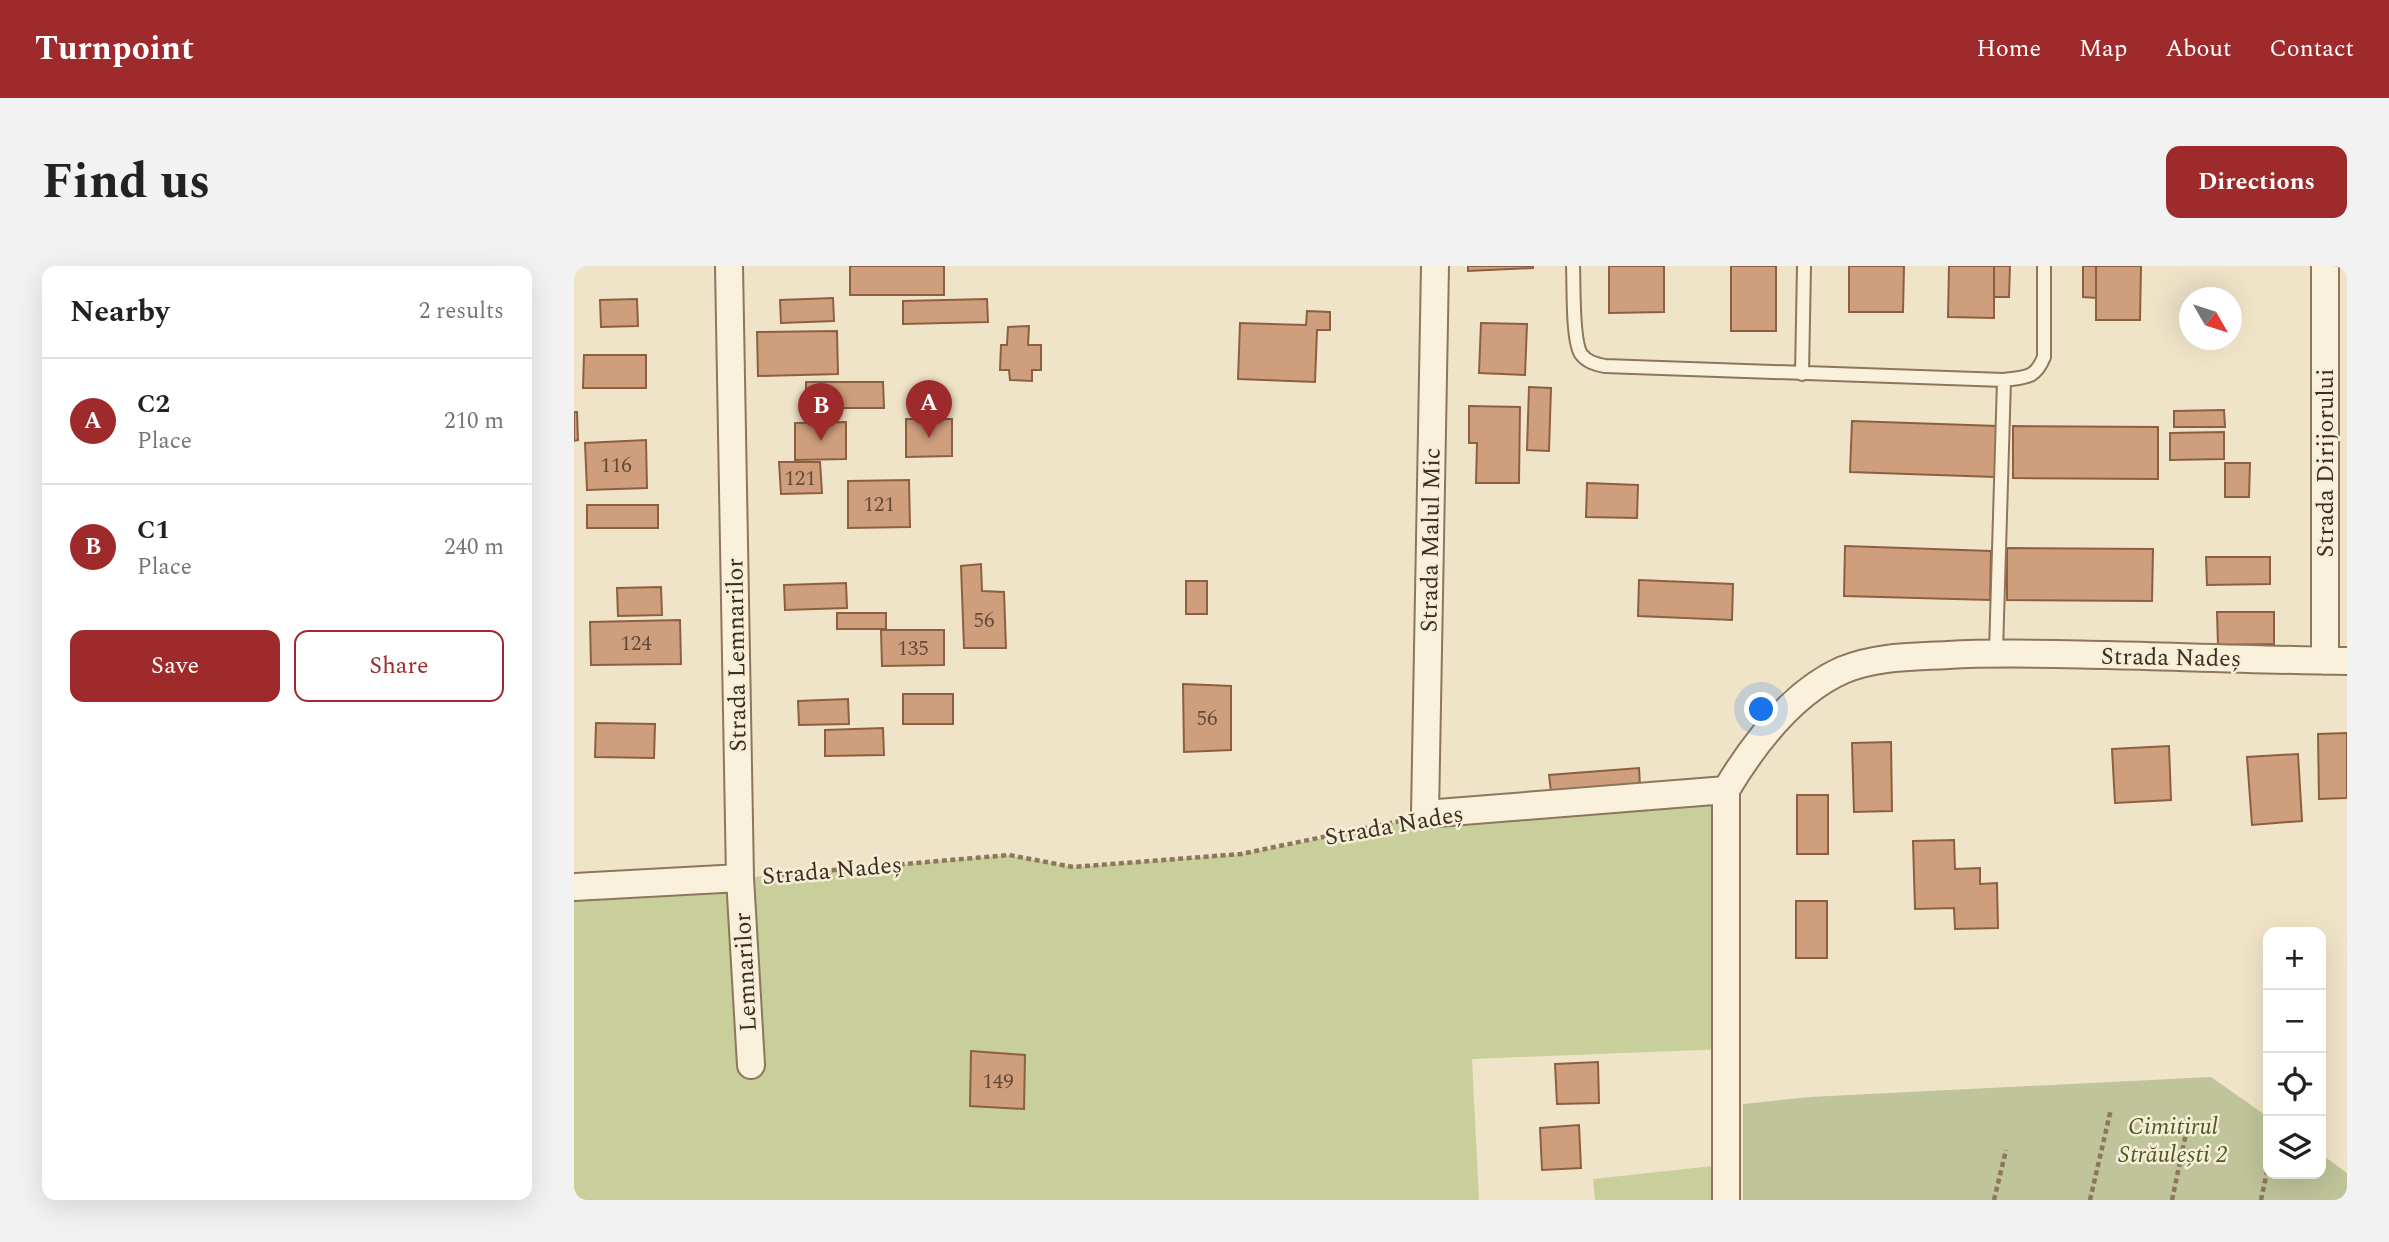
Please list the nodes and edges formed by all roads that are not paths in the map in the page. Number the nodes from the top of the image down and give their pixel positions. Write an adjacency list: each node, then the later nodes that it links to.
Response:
1 (729, 266): 13 (street, Strada Lemnarilor)
2 (1436, 266): 12 (street, Strada Malul Mic)
3 (1573, 266): 7 (lane)
4 (1804, 266): 7 (lane)
5 (2044, 266): 8 (lane)
6 (2325, 266): 10 (street, Strada Dirijorului)
7 (1802, 374): 8 (lane)
8 (2004, 380): 9 (lane)
9 (1996, 652): 10 (street, Strada Nadeș); 11 (street, Strada Nadeș)
10 (2336, 661)
11 (1726, 790): 12 (street, Strada Nadeș); 16 (street)
12 (1425, 814)
13 (740, 878): 14 (street); 15 (street, Lemnarilor)
14 (574, 887)
15 (751, 1065)
16 (1726, 1200)

